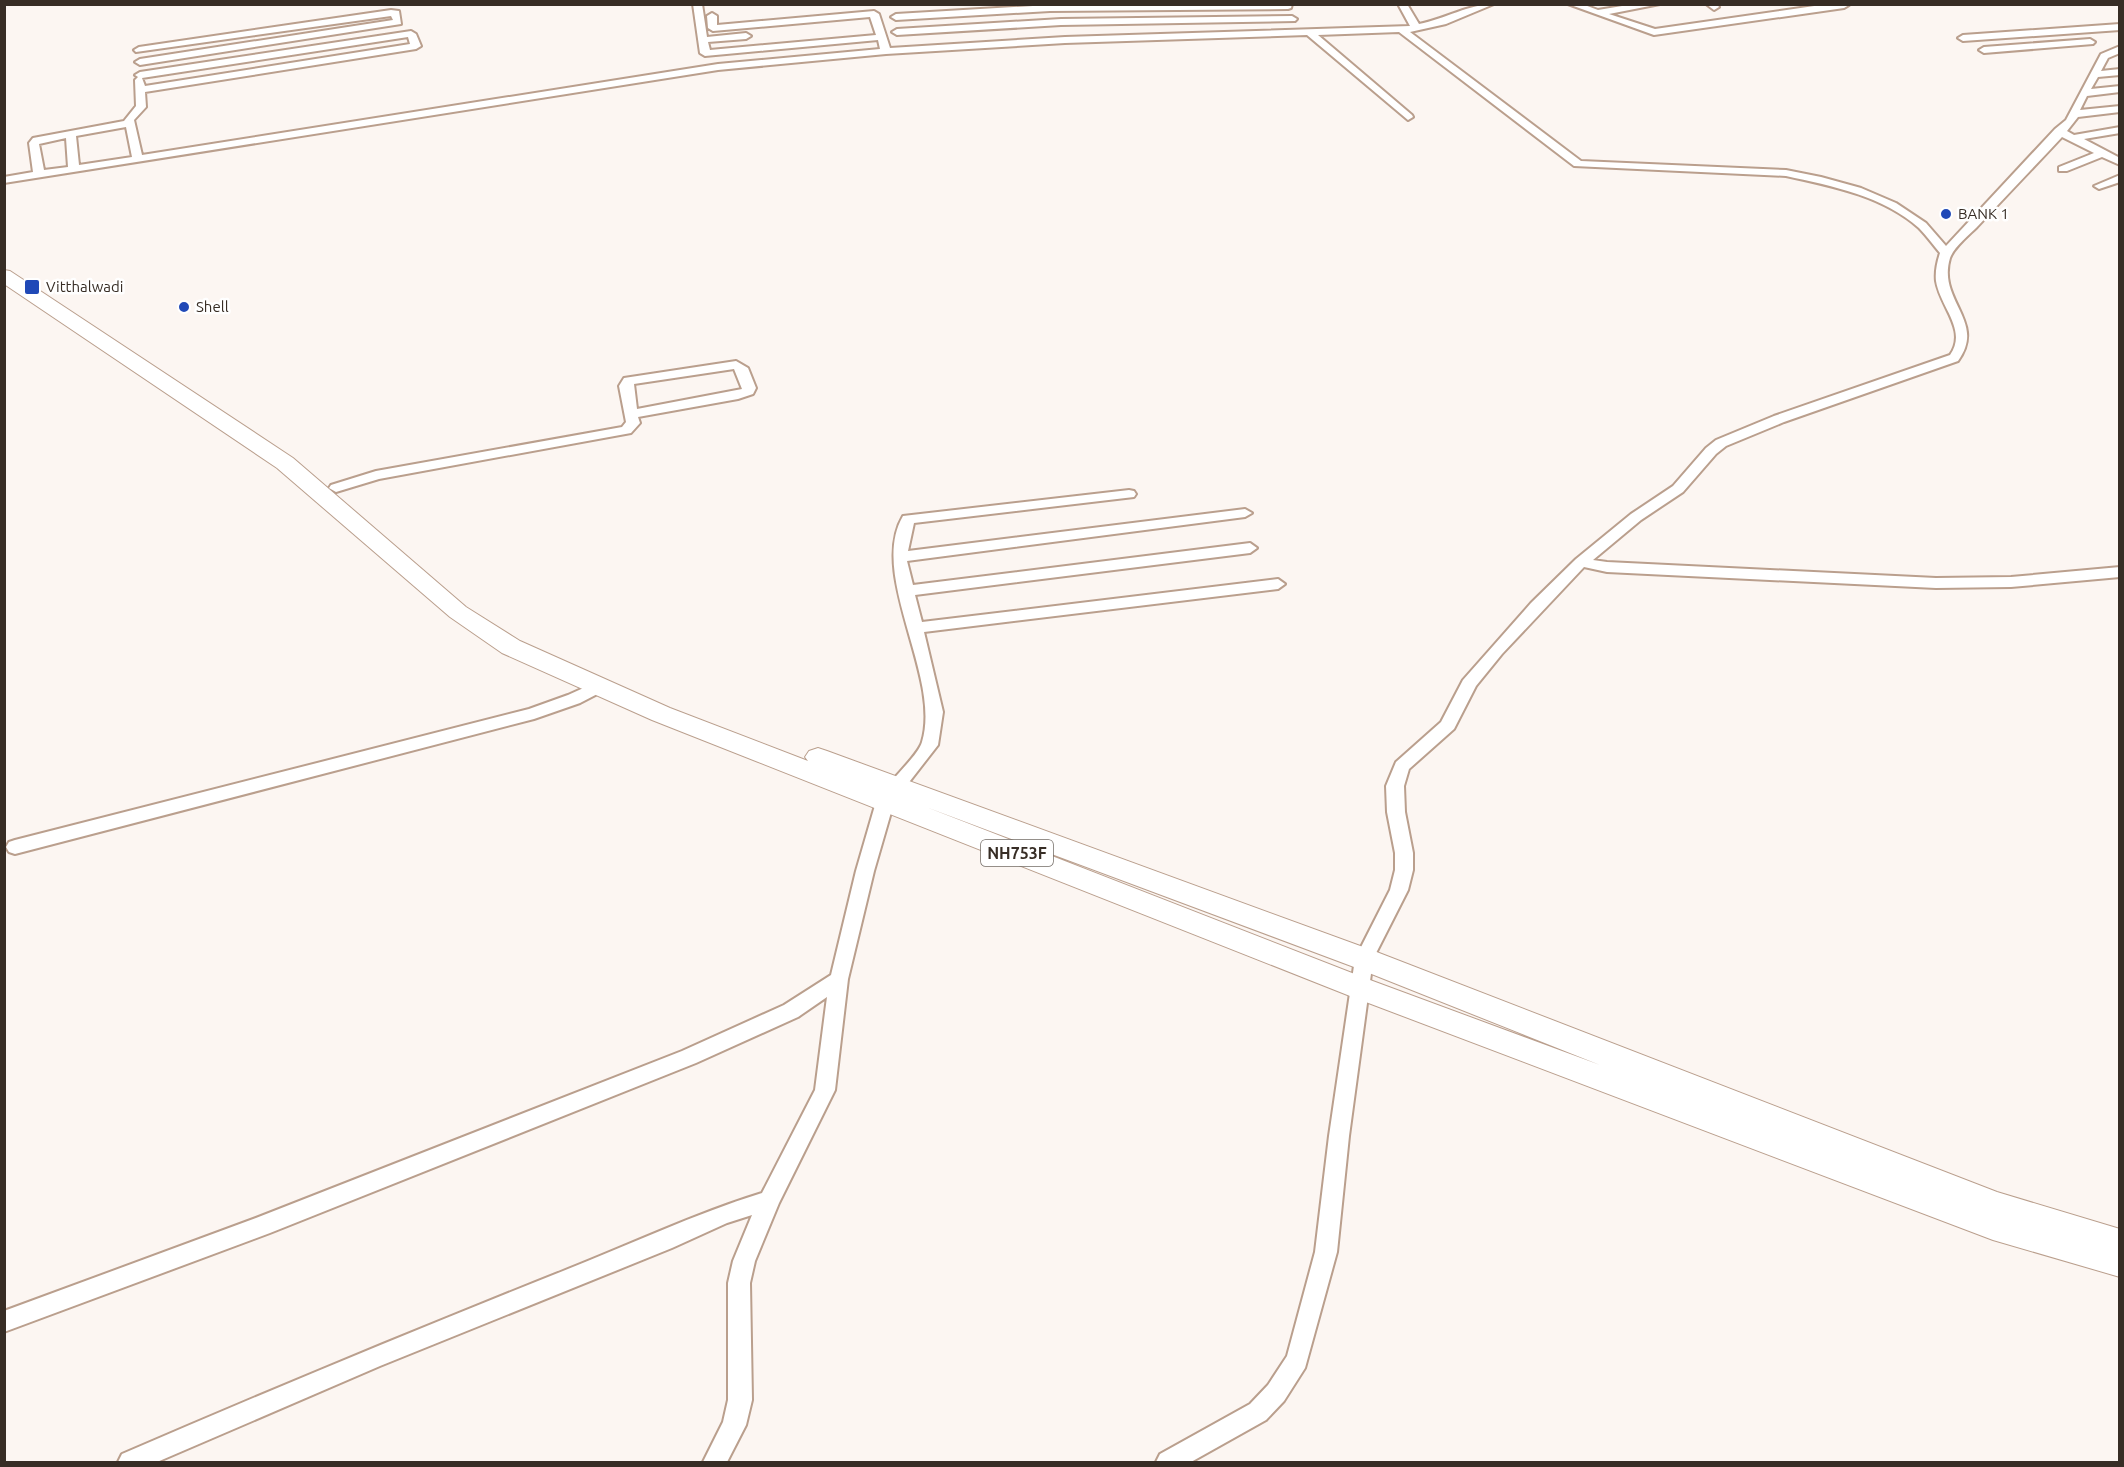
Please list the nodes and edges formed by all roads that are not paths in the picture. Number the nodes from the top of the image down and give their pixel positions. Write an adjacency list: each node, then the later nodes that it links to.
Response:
1 (697, 4): 33 (street)
2 (889, 4): 14 (street)
3 (1402, 4): 21 (street)
4 (1490, 4): 21 (street)
5 (1572, 4): 13 (street)
6 (1656, 4): 13 (street)
7 (1844, 5): 13 (street)
8 (1057, 6): 10 (street); 12 (street); 19 (street)
9 (1288, 6): 10 (street)
10 (1220, 7): 18 (street)
11 (859, 9): 14 (street); 15 (street)
12 (969, 9): 16 (street); 20 (street)
13 (1596, 13)
14 (875, 14): 23 (street); 31 (street)
15 (712, 16)
16 (896, 17)
17 (1292, 18): 18 (street)
18 (1222, 20): 19 (street); 29 (street)
19 (1062, 22): 20 (street); 34 (street)
20 (975, 27): 26 (street); 36 (street)
21 (1416, 27): 24 (street)
22 (2120, 27): 25 (street)
23 (807, 31)
24 (1403, 31): 27 (street); 68 (street)
25 (2071, 31): 32 (street); 35 (street)
26 (897, 32)
27 (1310, 33): 29 (street); 53 (street)
28 (760, 35): 33 (street)
29 (1224, 36): 34 (street)
30 (390, 37): 37 (street); 37 (street); 47 (street)
31 (881, 37): 40 (street); 41 (street)
32 (1963, 38)
33 (702, 40): 41 (street)
34 (1069, 40): 36 (street)
35 (2090, 42): 39 (street); 42 (street)
36 (980, 45): 40 (street)
37 (394, 49): 49 (street)
38 (2120, 49): 42 (street)
39 (1984, 50)
40 (886, 51): 44 (street)
41 (705, 53): 44 (street)
42 (2107, 53): 46 (street)
43 (140, 62): 43 (street); 47 (street)
44 (708, 68): 60 (street)
45 (2120, 72): 46 (street)
46 (2096, 74): 50 (street)
47 (140, 75): 49 (street)
48 (2120, 89): 50 (street)
49 (141, 90): 54 (street)
50 (2085, 93): 52 (street)
51 (2120, 109): 52 (street)
52 (2073, 114): 56 (street)
53 (1408, 117)
54 (130, 123): 57 (street); 60 (street)
55 (2120, 130): 58 (street)
56 (2059, 131): 58 (street); 68 (street)
57 (71, 134): 62 (street); 64 (street)
58 (2073, 138): 59 (street)
59 (2103, 153): 61 (street); 63 (street)
60 (138, 159): 62 (street)
61 (2120, 162)
62 (75, 169): 64 (street)
63 (2063, 169)
64 (39, 175): 66 (street)
65 (2120, 178): 67 (street)
66 (4, 180)
67 (2099, 186)
68 (1946, 253): 77 (street)
69 (4, 261): 72 (highway, NH753F)
70 (4, 275): 82 (highway, NH753F)
71 (632, 414): 71 (street); 72 (street)
72 (336, 488): 83 (highway, NH753F)
73 (1129, 494): 76 (street)
74 (1245, 513): 76 (street)
75 (1250, 548): 80 (street)
76 (899, 557): 80 (street)
77 (1581, 562): 78 (street); 85 (street)
78 (2120, 572)
79 (1278, 584): 81 (street)
80 (907, 591): 81 (street)
81 (915, 627): 83 (street)
82 (599, 686): 83 (highway, NH753F); 84 (street)
83 (891, 794): 85 (highway, NH753F); 86 (street); 87 (highway, NH753F)
84 (15, 847)
85 (1364, 959): 87 (street); 89 (highway, NH753F)
86 (839, 979): 88 (street); 91 (street)
87 (1360, 988): 90 (highway, NH753F); 94 (street)
88 (769, 1200): 92 (street); 93 (street)
89 (2120, 1244)
90 (2120, 1263)
91 (4, 1322)
92 (130, 1462)
93 (715, 1462)
94 (1168, 1462)

